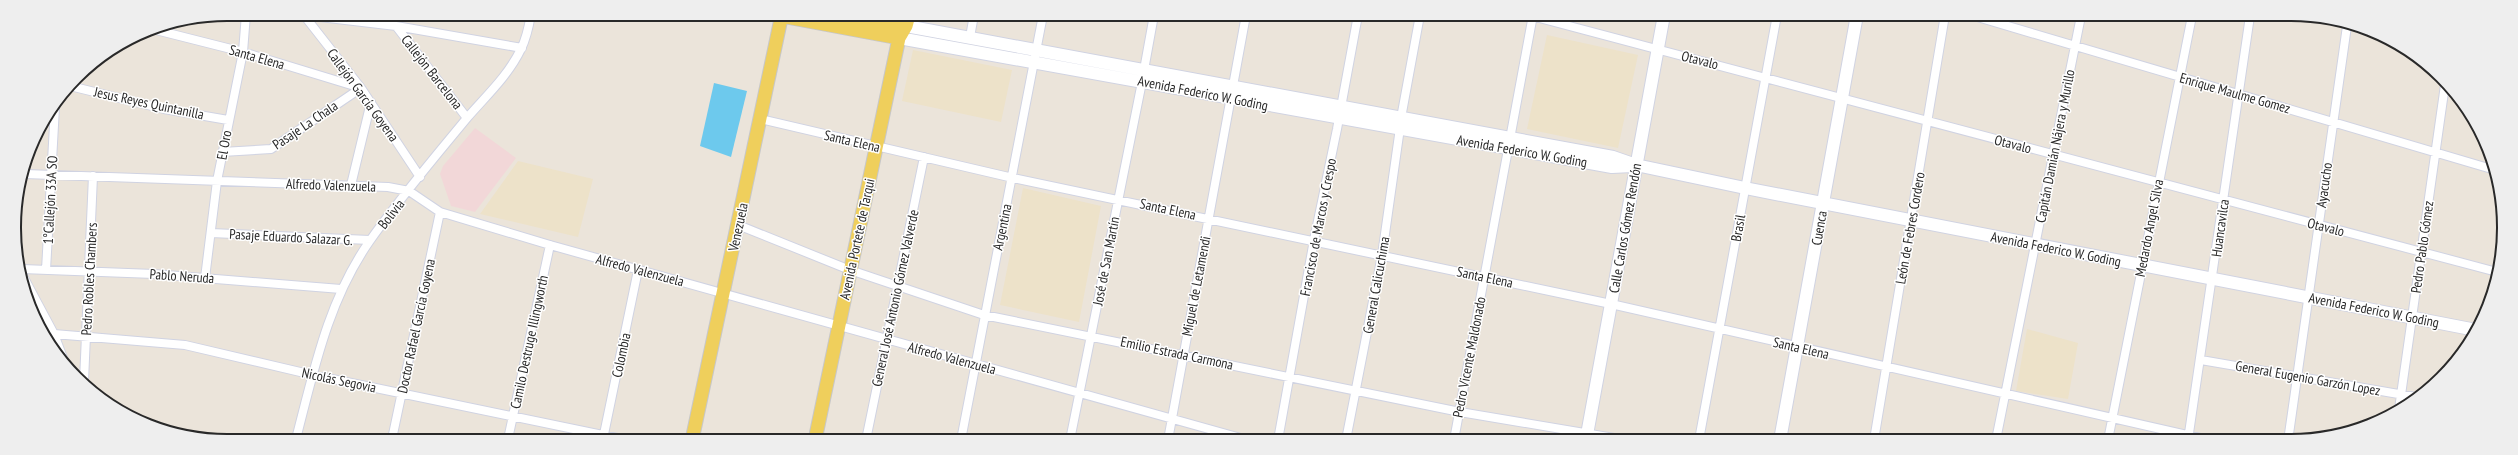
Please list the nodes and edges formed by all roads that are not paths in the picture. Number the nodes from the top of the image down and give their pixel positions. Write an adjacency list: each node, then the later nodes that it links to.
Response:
1 (245, 21): 34 (street, El Oro)
2 (308, 21): 40 (street, Callejón García Goyena)
3 (357, 21): 25 (street)
4 (529, 21): 31 (street, Bolivia)
5 (777, 21): 49 (main road, Venezuela)
6 (810, 21): 29 (main road, Avenida Federico W. Goding)
7 (902, 21): 29 (main road, Avenida Portete de Tarqui)
8 (906, 21): 28 (street, Avenida Federico W. Goding)
9 (973, 21): 28 (street)
10 (1042, 21): 32 (street, Argentina)
11 (1153, 21): 36 (street, José de San Martín)
12 (1245, 21): 42 (street, Miguel de Letamendi)
13 (1357, 21): 46 (street, Francisco de Marcos y Crespo)
14 (1419, 21): 52 (street, General Calicuchima)
15 (1530, 21): 54 (street, Pedro Vicente Maldonado)
16 (1550, 21): 33 (street, Otavalo)
17 (1663, 21): 33 (street, Calle Carlos Gómez Rendón)
18 (1776, 21): 37 (street, Brasil)
19 (1856, 21): 44 (street, Cuenca)
20 (1944, 21): 51 (street, León de Febres Cordero)
21 (1991, 21): 30 (street, Enrique Maulme Gomez)
22 (2080, 21): 30 (street, Capitán Damián Nájera y Murillo)
23 (2191, 21): 38 (street, Medardo Angel Silva)
24 (2249, 21): 43 (street, Huancavilca)
25 (396, 26): 31 (street); 48 (street, Callejón Barcelona)
26 (2347, 29): 53 (street, Ayacucho)
27 (162, 32): 34 (street, Santa Elena)
28 (970, 37): 32 (street, Avenida Federico W. Goding)
29 (899, 38): 35 (street, Avenida Federico W. Goding); 55 (main road, Avenida Portete de Tarqui)
30 (2075, 46): 38 (street, Enrique Maulme Gomez); 58 (street, Capitán Damián Nájera y Murillo)
31 (522, 48): 48 (street, Bolivia)
32 (1036, 49): 35 (street, Argentina); 36 (street, Avenida Federico W. Goding)
33 (1658, 50): 37 (street, Otavalo); 60 (street, Calle Carlos Gómez Rendón)
34 (243, 52): 40 (street, Santa Elena); 50 (street, El Oro)
35 (1034, 61): 36 (street, Avenida Federico W. Goding); 66 (street, Argentina)
36 (1143, 76): 42 (street, Avenida Federico W. Goding); 72 (street, José de San Martín)
37 (1764, 76): 44 (street, Otavalo); 70 (street, Brasil)
38 (2180, 77): 43 (street, Enrique Maulme Gomez); 68 (street, Medardo Angel Silva)
39 (75, 87): 50 (street, Jesus Reyes Quintanilla)
40 (361, 88): 45 (street, Callejón García Goyena); 56 (street, Pasaje La Chala)
41 (2444, 89): 57 (street, Pedro Pablo Gómez)
42 (1232, 93): 46 (street, Avenida Federico W. Goding); 76 (street, Miguel de Letamendi)
43 (2237, 93): 53 (street, Enrique Maulme Gomez); 73 (street, Huancavilca)
44 (1842, 99): 51 (street, Otavalo); 74 (street, Cuenca)
45 (371, 102): 65 (street, Callejón García Goyena); 69 (street)
46 (1340, 113): 52 (street, Avenida Federico W. Goding); 82 (street, Francisco de Marcos y Crespo)
47 (54, 115): 63 (street, 1°Callejón 33A SO)
48 (468, 118): 65 (street, Bolivia)
49 (760, 119): 55 (street, Santa Elena); 78 (main road, Venezuela)
50 (228, 120): 56 (street, El Oro)
51 (1928, 122): 58 (street, Otavalo); 77 (street, León de Febres Cordero)
52 (1401, 123): 54 (street, Avenida Federico W. Goding); 86 (street, General Calicuchima)
53 (2333, 123): 57 (street, Enrique Maulme Gomez); 79 (street, Ayacucho)
54 (1509, 143): 60 (street, Avenida Federico W. Goding); 94 (street, Pedro Vicente Maldonado)
55 (876, 147): 59 (street, Santa Elena); 91 (main road, Avenida Portete de Tarqui)
56 (222, 152): 67 (street, El Oro)
57 (2436, 153): 61 (street, Enrique Maulme Gomez); 85 (street, Pedro Pablo Gómez)
58 (2054, 154): 68 (street, Otavalo); 84 (street, Capitán Damián Nájera y Murillo)
59 (924, 157): 66 (street, Santa Elena); 98 (street, General José Antonio Gómez Valverde)
60 (1636, 166): 70 (street, Avenida Federico W. Goding); 102 (street, Calle Carlos Gómez Rendón)
61 (2488, 168)
62 (28, 174): 63 (street, Alfredo Valenzuela)
63 (51, 175): 64 (street, Alfredo Valenzuela); 89 (street, 1°Callejón 33A SO)
64 (93, 176): 67 (street, Alfredo Valenzuela); 92 (street, Pedro Robles Chambers)
65 (420, 177): 71 (street, Bolivia)
66 (1013, 178): 72 (street, Santa Elena); 103 (street, Argentina)
67 (217, 181): 69 (street, Alfredo Valenzuela); 80 (street, El Oro)
68 (2158, 182): 73 (street, Otavalo); 87 (street, Medardo Angel Silva)
69 (351, 185): 71 (street, Alfredo Valenzuela)
70 (1745, 188): 74 (street, Avenida Federico W. Goding); 106 (street, Brasil)
71 (409, 191): 75 (street, Alfredo Valenzuela); 81 (street, Bolivia)
72 (1118, 199): 76 (street, Santa Elena); 109 (street, José de San Martín)
73 (2224, 200): 79 (street, Otavalo); 96 (street, Huancavilca)
74 (1823, 203): 77 (street, Avenida Federico W. Goding); 113 (street, Cuenca)
75 (440, 212): 83 (street, Alfredo Valenzuela); 124 (street, Doctor Rafael García Goyena)
76 (1209, 218): 82 (street, Santa Elena); 114 (street, Miguel de Letamendi)
77 (1911, 219): 84 (street, Avenida Federico W. Goding); 117 (street, León de Febres Cordero)
78 (738, 225): 91 (street, Emilio Estrada Carmona); 100 (main road, Venezuela)
79 (2318, 226): 85 (street, Otavalo); 101 (street, Ayacucho)
80 (211, 233): 81 (street, Pasaje Eduardo Salazar G.); 95 (street, El Oro)
81 (370, 240): 99 (street, Bolivia)
82 (1314, 240): 86 (street, Santa Elena); 121 (street, Francisco de Marcos y Crespo)
83 (550, 245): 90 (street, Alfredo Valenzuela); 130 (street, Camilo Destruge Illingworth)
84 (2035, 245): 87 (street, Avenida Federico W. Goding); 125 (street, Capitán Damián Nájera y Murillo)
85 (2421, 250): 93 (street, Otavalo); 104 (street, Pedro Pablo Gómez)
86 (1382, 255): 94 (street, Santa Elena); 122 (street, General Calicuchima)
87 (2142, 266): 96 (street, Avenida Federico W. Goding); 131 (street, Medardo Angel Silva)
88 (25, 269): 89 (street, Pablo Neruda)
89 (46, 270): 92 (street, Pablo Neruda)
90 (638, 270): 100 (street, Alfredo Valenzuela); 137 (street, Colombia)
91 (850, 270): 98 (street, Emilio Estrada Carmona); 105 (main road, Avenida Portete de Tarqui)
92 (89, 271): 95 (street, Pablo Neruda); 110 (street, Pedro Robles Chambers)
93 (2492, 271)
94 (1484, 277): 102 (street, Santa Elena); 129 (street, Pedro Vicente Maldonado)
95 (205, 278): 99 (street, Pablo Neruda)
96 (2213, 278): 101 (street, Avenida Federico W. Goding); 115 (street, Huancavilca)
97 (30, 287): 108 (street)
98 (897, 287): 103 (street, Emilio Estrada Carmona); 111 (street, General José Antonio Gómez Valverde)
99 (341, 289): 118 (street, Bolivia)
100 (724, 293): 105 (street, Alfredo Valenzuela); 138 (main road, Venezuela)
101 (2309, 297): 104 (street, Avenida Federico W. Goding); 119 (street, Ayacucho)
102 (1611, 304): 106 (street, Santa Elena); 149 (street, Calle Carlos Gómez Rendón)
103 (984, 315): 109 (street, Emilio Estrada Carmona); 116 (street, Argentina)
104 (2412, 318): 107 (street, Avenida Federico W. Goding); 126 (street, Pedro Pablo Gómez)
105 (839, 326): 111 (street, Alfredo Valenzuela); 139 (main road, Avenida Portete de Tarqui)
106 (1719, 329): 113 (street, Santa Elena); 150 (street, Brasil)
107 (2470, 329)
108 (54, 334): 110 (street, Nicolás Segovia); 112 (street)
109 (1091, 335): 114 (street, Emilio Estrada Carmona); 123 (street, José de San Martín)
110 (86, 337): 118 (street, Nicolás Segovia); 120 (street, Pedro Robles Chambers)
111 (886, 340): 116 (street, Alfredo Valenzuela); 140 (street, General José Antonio Gómez Valverde)
112 (58, 344)
113 (1797, 346): 117 (street, Santa Elena); 151 (street, Cuenca)
114 (1184, 354): 121 (street, Emilio Estrada Carmona); 132 (street, Miguel de Letamendi)
115 (2201, 360): 119 (street, General Eugenio Garzón Lopez); 156 (street, Huancavilca)
116 (974, 364): 123 (street, Alfredo Valenzuela); 141 (street, Argentina)
117 (1887, 368): 125 (street, Santa Elena); 152 (street, León de Febres Cordero)
118 (313, 375): 124 (street, Nicolás Segovia); 133 (street, Bolivia)
119 (2299, 376): 126 (street, General Eugenio Garzón Lopez); 157 (street, Ayacucho)
120 (84, 377)
121 (1290, 378): 122 (street, Emilio Estrada Carmona); 145 (street, Francisco de Marcos y Crespo)
122 (1357, 389): 129 (street, Emilio Estrada Carmona); 146 (street, General Calicuchima)
123 (1079, 392): 132 (street, Alfredo Valenzuela); 142 (street, José de San Martín)
124 (402, 393): 130 (street, Nicolás Segovia); 134 (street, Doctor Rafael García Goyena)
125 (2004, 394): 131 (street, Santa Elena); 153 (street, Capitán Damián Nájera y Murillo)
126 (2401, 394): 127 (street, General Eugenio Garzón Lopez); 128 (street, Pedro Pablo Gómez)
127 (2410, 396)
128 (2400, 402)
129 (1460, 412): 147 (street, Pedro Vicente Maldonado); 148 (street, Emilio Estrada Carmona)
130 (513, 417): 135 (street, Camilo Destruge Illingworth); 136 (street, Nicolás Segovia)
131 (2113, 418): 154 (street, Medardo Angel Silva); 155 (street, Santa Elena)
132 (1172, 420): 143 (street, Miguel de Letamendi); 144 (street, Alfredo Valenzuela)
133 (297, 434)
134 (393, 434)
135 (509, 434)
136 (586, 434)
137 (604, 434)
138 (693, 434)
139 (816, 434)
140 (867, 434)
141 (962, 434)
142 (1071, 434)
143 (1169, 434)
144 (1225, 434)
145 (1279, 434)
146 (1347, 434)
147 (1455, 434)
148 (1576, 434)
149 (1587, 434)
150 (1700, 434)
151 (1781, 434)
152 (1875, 434)
153 (1997, 434)
154 (2109, 434)
155 (2173, 434)
156 (2189, 434)
157 (2289, 434)

